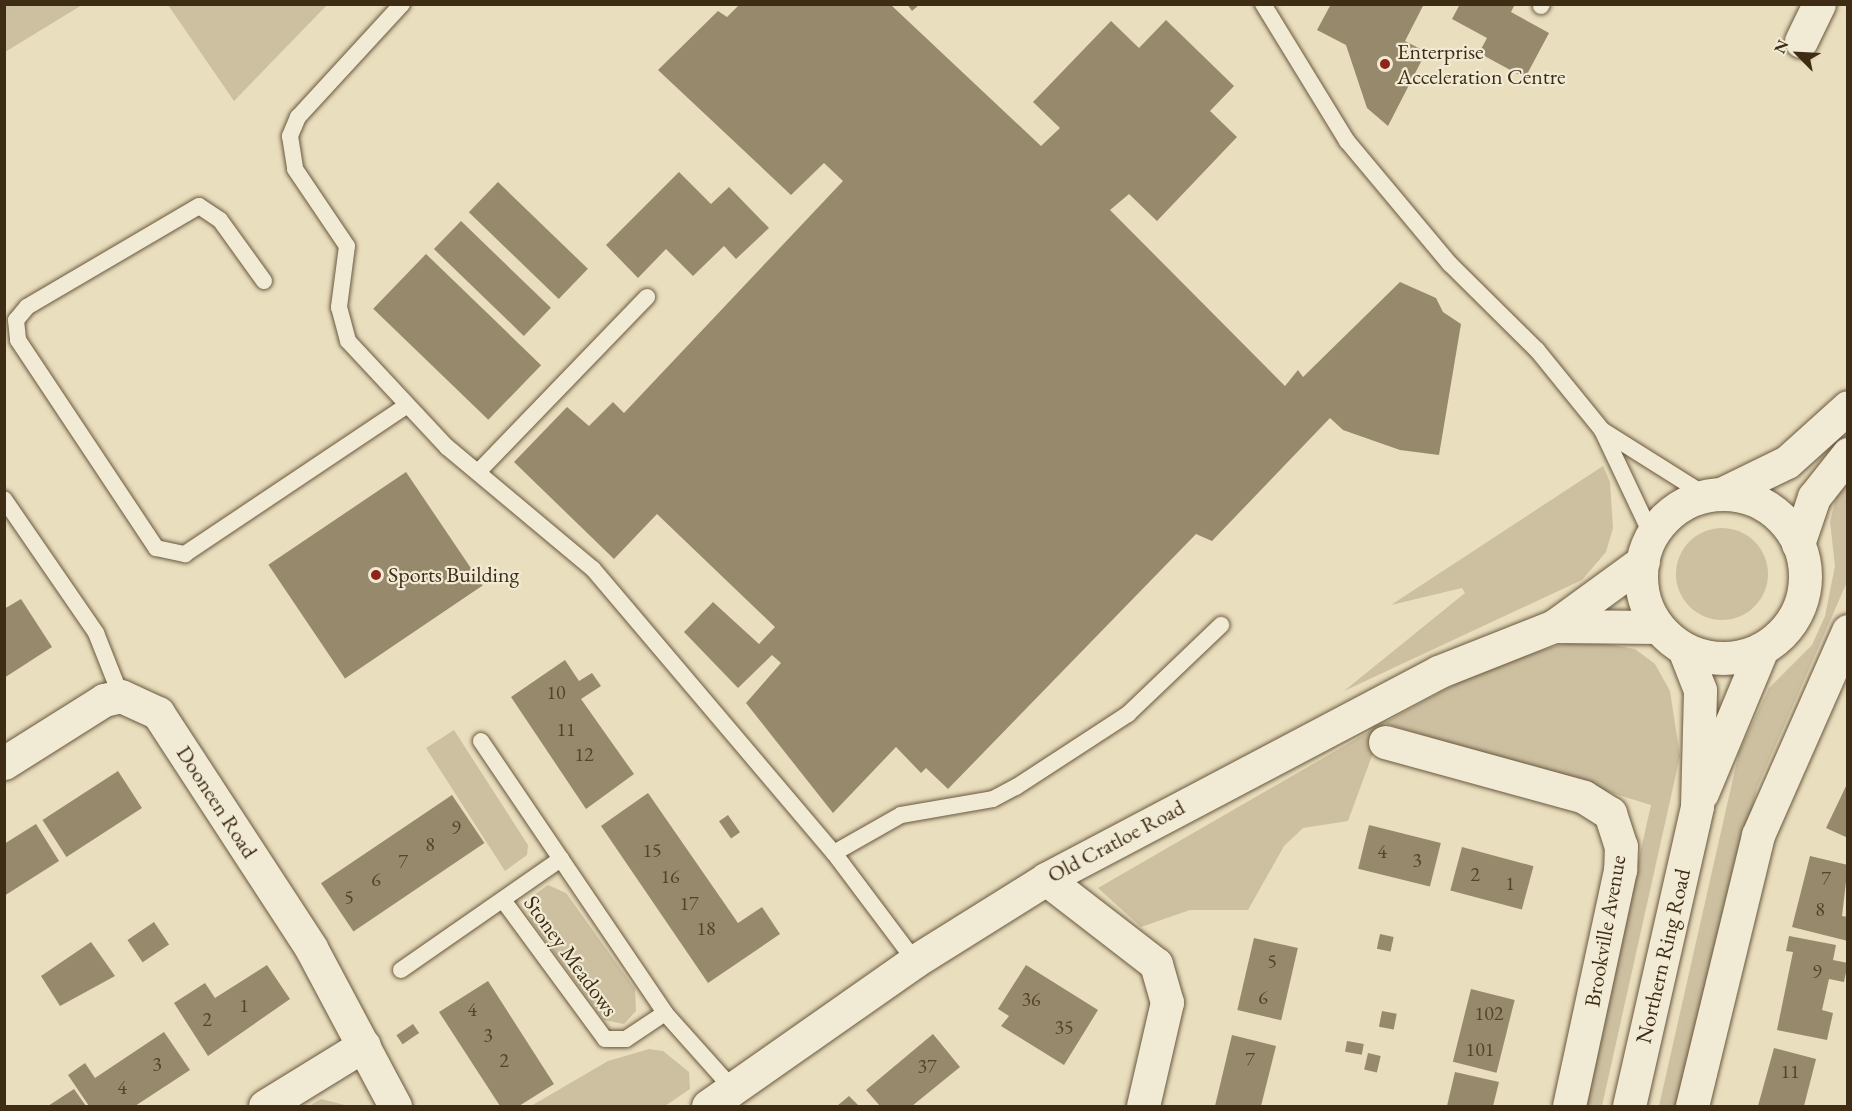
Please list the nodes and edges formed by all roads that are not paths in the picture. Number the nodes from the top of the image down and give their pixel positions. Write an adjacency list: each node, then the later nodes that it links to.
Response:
1 (402, 4): 7 (lane)
2 (1263, 4): 9 (lane)
3 (1819, 4): 4 (street)
4 (1801, 41)
5 (264, 281): 7 (lane)
6 (647, 297): 11 (lane)
7 (405, 407): 11 (lane)
8 (1848, 407): 12 (street)
9 (1602, 430): 12 (lane); 15 (lane)
10 (1848, 454): 14 (street)
11 (479, 471): 27 (lane)
12 (1714, 495): 14 (street); 15 (street)
13 (4, 499): 22 (lane)
14 (1798, 544): 21 (street)
15 (1648, 549): 17 (street, Old Cratloe Road); 18 (street)
16 (1221, 625): 27 (lane)
17 (1554, 626): 18 (street, Old Cratloe Road); 29 (street, Old Cratloe Road)
18 (1658, 627): 20 (street)
19 (1848, 632): 41 (street)
20 (1684, 649): 21 (street); 26 (street)
21 (1762, 649): 26 (street)
22 (121, 696): 25 (street); 34 (street, Dooneen Road)
23 (481, 741): 28 (lane, Stoney Meadows)
24 (1385, 742): 39 (street, Brookville Avenue)
25 (4, 763)
26 (1697, 806): 40 (street, Northern Ring Road)
27 (834, 853): 31 (lane)
28 (561, 860): 30 (lane, Stoney Meadows); 33 (lane, Stoney Meadows)
29 (1046, 879): 31 (street, Old Cratloe Road); 38 (street)
30 (503, 900): 32 (lane, Stoney Meadows); 33 (lane, Stoney Meadows)
31 (915, 961): 35 (street, Old Cratloe Road)
32 (401, 970)
33 (665, 1014): 35 (lane, Stoney Meadows)
34 (364, 1045): 36 (street); 37 (street, Dooneen Road)
35 (720, 1097)
36 (265, 1107)
37 (394, 1107)
38 (1143, 1107)
39 (1569, 1107)
40 (1629, 1107)
41 (1692, 1107)

